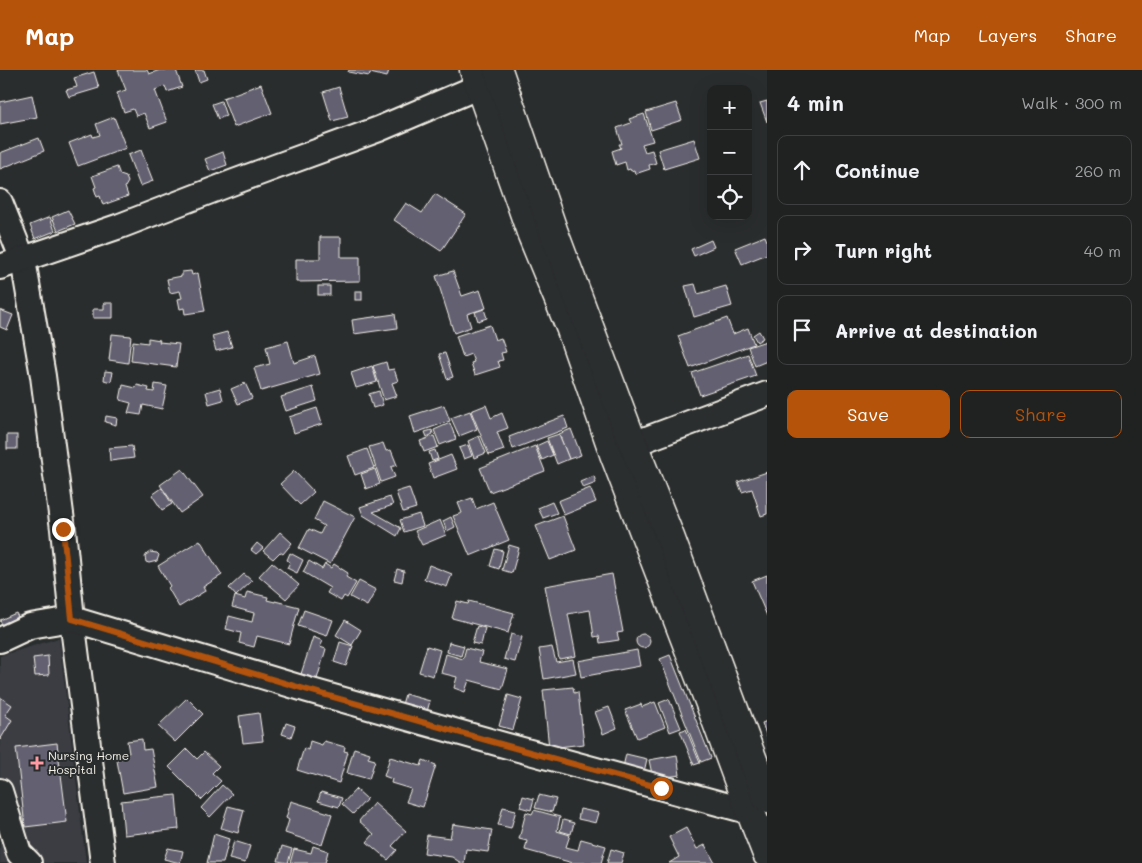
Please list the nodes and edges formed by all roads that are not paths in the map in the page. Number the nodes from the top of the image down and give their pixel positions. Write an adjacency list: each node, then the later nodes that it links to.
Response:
1 (493, 74): 3 (street); 6 (main road); 10 (main road)
2 (0, 202): 3 (street)
3 (23, 260): 4 (street); 7 (street)
4 (0, 267)
5 (767, 394): 6 (street)
6 (634, 444): 10 (main road)
7 (72, 619): 8 (street); 10 (street); 13 (street)
8 (0, 640)
9 (0, 791): 12 (street)
10 (759, 805): 11 (main road)
11 (767, 854)
12 (29, 863)
13 (103, 863)

